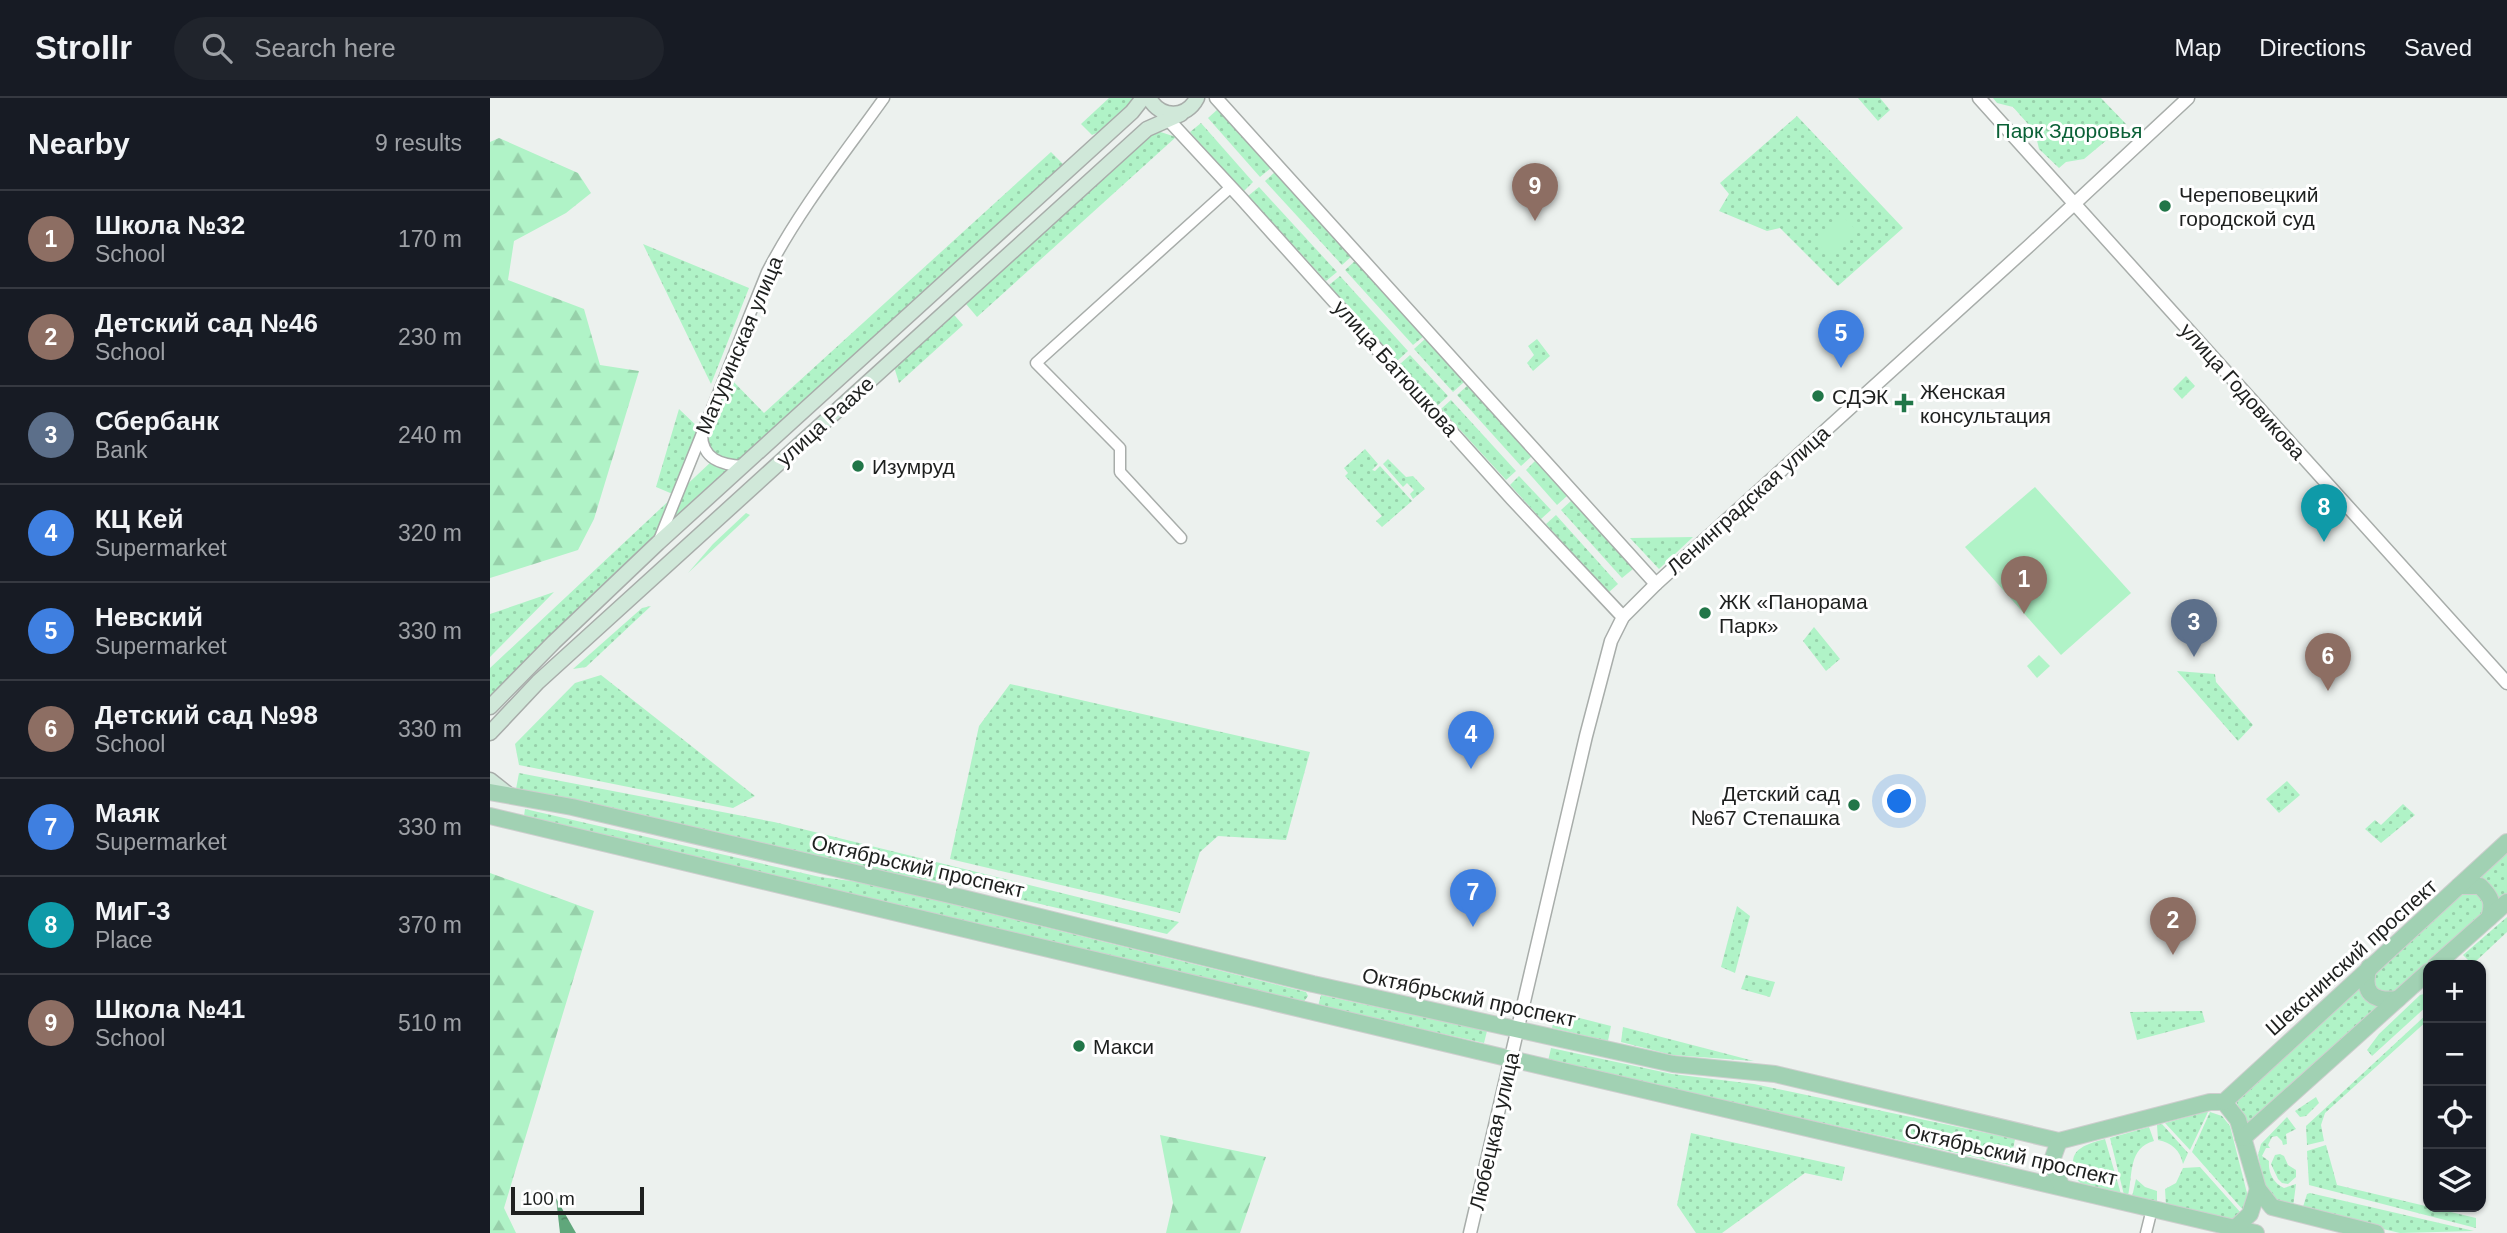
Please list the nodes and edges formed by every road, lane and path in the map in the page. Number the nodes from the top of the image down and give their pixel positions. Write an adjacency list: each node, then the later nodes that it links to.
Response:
1 (884, 98): 10 (street, Матуринская улица)
2 (1143, 98): 11 (main road, улица Раахе)
3 (1197, 98): 7 (main road, улица Раахе)
4 (1216, 98): 14 (street)
5 (1979, 98): 9 (street, улица Годовикова)
6 (2188, 98): 9 (street, Ленинградская улица)
7 (1163, 110): 8 (street, улица Батюшкова); 18 (main road, улица Раахе)
8 (1231, 187): 12 (street); 15 (street, улица Батюшкова)
9 (2075, 203): 14 (street, Ленинградская улица); 16 (street, улица Годовикова)
10 (702, 432): 11 (street); 13 (street, Матуринская улица)
11 (743, 466): 13 (main road, улица Раахе)
12 (1181, 538)
13 (658, 543): 17 (main road, улица Раахе)
14 (1656, 584): 15 (street, Ленинградская улица)
15 (1623, 617): 34 (street, Ленинградская улица)
16 (2507, 683)
17 (490, 707)
18 (490, 733)
19 (490, 780): 21 (main road)
20 (490, 792): 21 (main road)
21 (515, 797): 23 (main road); 31 (main road, Октябрьский проспект)
22 (490, 816): 23 (main road, Октябрьский проспект)
23 (514, 822): 33 (main road, Октябрьский проспект)
24 (2507, 842): 25 (main road, Шекснинский проспект)
25 (2459, 886): 27 (main road); 29 (main road, Шекснинский проспект)
26 (2507, 902): 27 (main road)
27 (2489, 918): 28 (main road)
28 (2442, 960)
29 (2369, 967): 32 (main road); 36 (main road, Шекснинский проспект)
30 (2423, 976): 32 (main road)
31 (1313, 984): 33 (main road); 34 (main road, Октябрьский проспект)
32 (2398, 999): 37 (main road)
33 (1305, 1009): 35 (main road, Октябрьский проспект)
34 (1518, 1029): 35 (street, Любецкая улица); 38 (main road, Октябрьский проспект)
35 (1511, 1059): 39 (main road, Октябрьский проспект); 43 (street, Любецкая улица)
36 (2224, 1102): 37 (main road); 38 (main road, Октябрьский проспект)
37 (2243, 1138): 40 (main road)
38 (2059, 1141): 39 (main road)
39 (2062, 1186): 41 (main road, Октябрьский проспект)
40 (2258, 1189): 42 (main road); 46 (main road)
41 (2152, 1209): 42 (main road, Октябрьский проспект); 44 (street)
42 (2235, 1228): 45 (main road, Октябрьский проспект)
43 (1470, 1233)
44 (2146, 1233)
45 (2256, 1233)
46 (2376, 1233)

